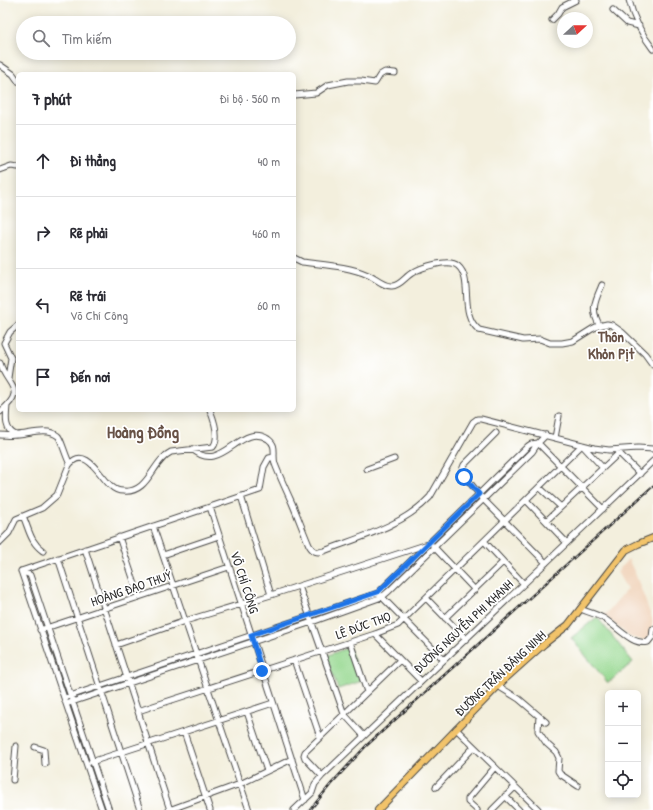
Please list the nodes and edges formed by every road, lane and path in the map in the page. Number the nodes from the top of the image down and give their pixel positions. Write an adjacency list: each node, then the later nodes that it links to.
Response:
1 (576, 0): 4 (street)
2 (629, 0): 5 (street)
3 (613, 10): 5 (street)
4 (552, 20)
5 (640, 26): 6 (street)
6 (653, 49)
7 (0, 65): 9 (street)
8 (395, 73): 10 (street)
9 (16, 78)
10 (296, 95)
11 (16, 167): 12 (street)
12 (0, 170)
13 (296, 259): 15 (street)
14 (602, 285): 15 (street)
15 (600, 326): 18 (street)
16 (16, 327): 19 (street)
17 (0, 363): 19 (street)
18 (653, 365)
19 (8, 378): 20 (street)
20 (7, 406): 21 (street); 26 (street)
21 (0, 412)
22 (211, 412): 31 (street)
23 (559, 416): 28 (street)
24 (496, 433): 43 (street)
25 (0, 435): 26 (street)
26 (16, 435): 36 (street)
27 (546, 435): 28 (street); 29 (street); 33 (street)
28 (555, 438): 30 (street)
29 (538, 443): 37 (street); 43 (street); 45 (street)
30 (582, 445): 32 (street); 37 (street, LÊ ĐỨC THỌ); 38 (street)
31 (192, 449): 33 (street); 36 (street)
32 (653, 449)
33 (274, 457): 44 (street)
34 (394, 459): 39 (street)
35 (653, 461): 40 (street, ĐƯỜNG NGUYỄN PHI KHANH)
36 (70, 464): 50 (street)
37 (561, 466): 41 (street, LÊ ĐỨC THỌ); 42 (street)
38 (603, 468): 40 (street); 42 (street)
39 (367, 469)
40 (640, 474): 49 (street, ĐƯỜNG NGUYỄN PHI KHANH)
41 (540, 487): 46 (street, LÊ ĐỨC THỌ); 48 (street)
42 (583, 487): 48 (street); 49 (street)
43 (479, 494): 45 (street); 60 (street)
44 (241, 496): 47 (street); 76 (street)
45 (483, 499): 51 (street); 61 (street)
46 (526, 500): 51 (street, LÊ ĐỨC THỌ); 52 (street)
47 (210, 507): 53 (street); 54 (street, VÕ CHÍ CÔNG)
48 (561, 507): 52 (street)
49 (603, 509): 59 (street, ĐƯỜNG NGUYỄN PHI KHANH)
50 (23, 516): 58 (street); 63 (street)
51 (505, 521): 57 (street, LÊ ĐỨC THỌ); 67 (street)
52 (546, 521): 59 (street)
53 (153, 526): 55 (street); 64 (street)
54 (219, 536): 64 (street); 68 (street, VÕ CHÍ CÔNG)
55 (119, 537): 62 (street); 77 (street)
56 (653, 538): 82 (main road, ĐƯỜNG TRẦN ĐĂNG NINH)
57 (484, 541): 66 (street); 69 (street, LÊ ĐỨC THỌ)
58 (0, 542)
59 (567, 543): 67 (street, ĐƯỜNG NGUYỄN PHI KHANH)
60 (427, 544): 61 (street); 73 (street); 75 (street)
61 (434, 547): 69 (street); 78 (street)
62 (85, 549): 65 (street); 81 (street)
63 (43, 551)
64 (163, 555): 72 (street)
65 (58, 558): 70 (street); 84 (street)
66 (503, 562): 71 (street); 74 (street)
67 (546, 563): 71 (street, ĐƯỜNG NGUYỄN PHI KHANH)
68 (228, 566): 72 (street, HOÀNG ĐẠO THUÝ); 80 (street, VÕ CHÍ CÔNG)
69 (455, 570): 74 (street); 79 (street, LÊ ĐỨC THỌ)
70 (21, 571): 89 (street); 91 (street)
71 (524, 584): 94 (street, ĐƯỜNG NGUYỄN PHI KHANH)
72 (173, 585): 77 (street, HOÀNG ĐẠO THUÝ); 87 (street)
73 (299, 586): 76 (street); 83 (street)
74 (475, 590): 85 (street)
75 (378, 592): 78 (street); 83 (street)
76 (271, 595): 80 (street)
77 (139, 596): 81 (street, HOÀNG ĐẠO THUÝ)
78 (382, 597): 86 (street); 88 (street)
79 (426, 598): 85 (street); 86 (street, LÊ ĐỨC THỌ)
80 (241, 604): 87 (street); 93 (street, VÕ CHÍ CÔNG)
81 (105, 608): 84 (street, HOÀNG ĐẠO THUÝ); 97 (street)
82 (580, 609): 90 (street); 106 (main road, ĐƯỜNG TRẦN ĐĂNG NINH)
83 (309, 615): 88 (street); 93 (street)
84 (77, 617): 89 (street, HOÀNG ĐẠO THUÝ); 107 (street)
85 (446, 618): 94 (street)
86 (404, 620): 92 (street, LÊ ĐỨC THỌ); 102 (street)
87 (185, 621): 97 (street); 99 (street)
88 (312, 622): 95 (street); 98 (street)
89 (47, 628): 91 (street, HOÀNG ĐẠO THUÝ); 110 (street)
90 (653, 629)
91 (40, 630): 111 (street)
92 (375, 634): 96 (street, LÊ ĐỨC THỌ); 101 (street)
93 (251, 635): 95 (street, VÕ CHÍ CÔNG); 99 (street)
94 (466, 639): 102 (street, ĐƯỜNG NGUYỄN PHI KHANH)
95 (253, 641): 99 (street); 103 (street, VÕ CHÍ CÔNG)
96 (350, 642): 98 (street, LÊ ĐỨC THỌ); 109 (street)
97 (116, 645): 104 (street)
98 (322, 650): 100 (street, LÊ ĐỨC THỌ); 115 (street)
99 (197, 656): 104 (street); 108 (street)
100 (294, 660): 103 (street, LÊ ĐỨC THỌ); 122 (street)
101 (400, 660): 105 (street); 109 (street)
102 (444, 660): 105 (street, ĐƯỜNG NGUYỄN PHI KHANH)
103 (262, 671): 108 (street, LÊ ĐỨC THỌ); 112 (street, VÕ CHÍ CÔNG)
104 (128, 680): 107 (street); 113 (street)
105 (421, 681): 121 (street, ĐƯỜNG NGUYỄN PHI KHANH)
106 (498, 686): 116 (street); 119 (main road, ĐƯỜNG TRẦN ĐĂNG NINH)
107 (101, 689): 110 (street); 127 (street)
108 (208, 689): 113 (street, LÊ ĐỨC THỌ); 117 (street)
109 (367, 692): 115 (street)
110 (71, 699): 111 (street); 129 (street)
111 (65, 701): 131 (street)
112 (273, 703): 114 (street); 128 (street, VÕ CHÍ CÔNG)
113 (138, 711): 123 (street)
114 (247, 712): 117 (street); 133 (street)
115 (344, 714): 121 (street); 122 (street)
116 (539, 716): 118 (street); 137 (street)
117 (219, 721): 120 (street); 136 (street)
118 (546, 722)
119 (456, 729): 126 (street); 151 (main road, ĐƯỜNG TRẦN ĐĂNG NINH)
120 (184, 732): 123 (street); 141 (street)
121 (364, 736): 134 (street, ĐƯỜNG NGUYỄN PHI KHANH)
122 (320, 737): 134 (street)
123 (148, 744): 127 (street); 147 (street)
124 (16, 746): 135 (street)
125 (35, 747): 130 (street)
126 (474, 747): 132 (street); 138 (street)
127 (121, 752): 129 (street); 146 (street)
128 (292, 759): 133 (street); 142 (street, VÕ CHÍ CÔNG)
129 (92, 762): 131 (street); 145 (street)
130 (45, 764)
131 (86, 764): 144 (street)
132 (495, 767): 139 (street); 152 (street)
133 (267, 771): 136 (street)
134 (322, 776): 142 (street, ĐƯỜNG NGUYỄN PHI KHANH)
135 (14, 780)
136 (240, 784): 141 (street); 149 (street)
137 (578, 786)
138 (436, 787)
139 (515, 787): 140 (street); 143 (street)
140 (506, 796): 153 (street); 154 (street)
141 (206, 797): 147 (street); 148 (street)
142 (305, 800): 150 (street, ĐƯỜNG NGUYỄN PHI KHANH)
143 (538, 809)
144 (102, 810)
145 (109, 810)
146 (140, 810)
147 (170, 810)
148 (210, 810)
149 (248, 810)
150 (294, 810)
151 (378, 810)
152 (477, 810)
153 (492, 810)
154 (519, 810)

